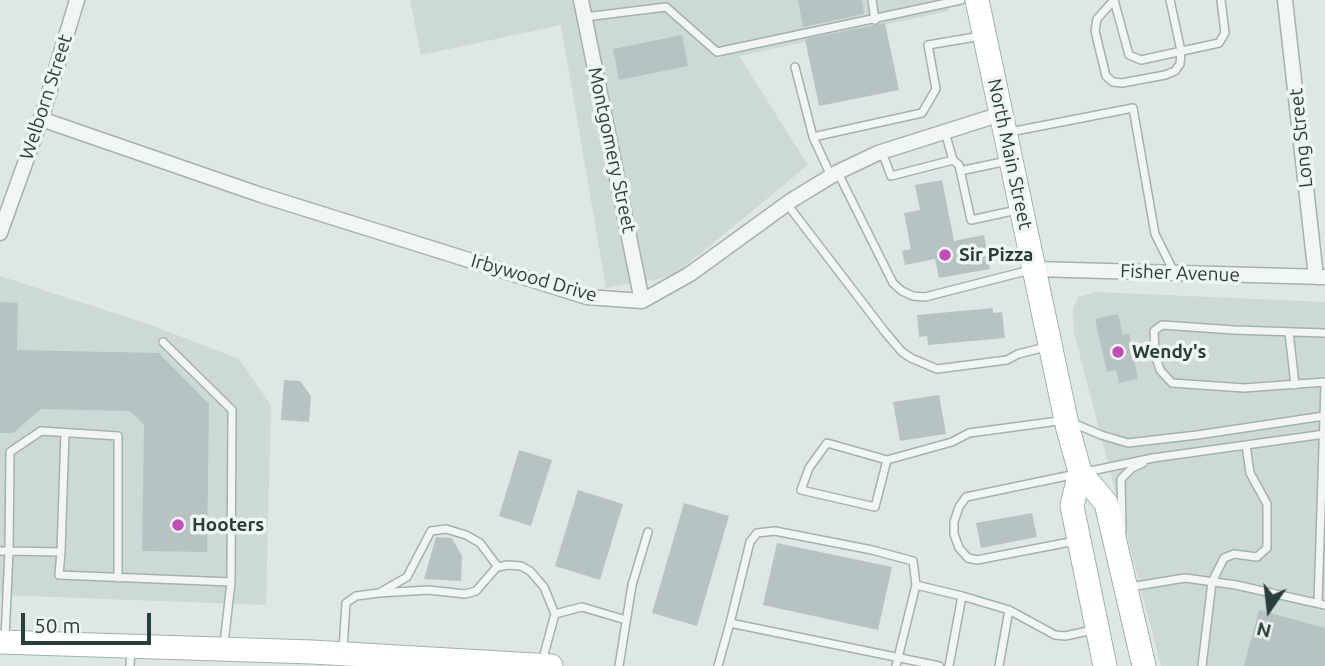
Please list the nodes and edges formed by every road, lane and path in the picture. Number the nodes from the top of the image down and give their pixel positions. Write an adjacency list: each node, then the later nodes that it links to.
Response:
1 (77, 0): 17 (street, Welborn Street)
2 (581, 0): 12 (street, Montgomery Street)
3 (872, 0): 13 (lane)
4 (920, 0): 11 (lane)
5 (961, 0): 11 (lane)
6 (977, 0): 14 (main road, North Main Street)
7 (1114, 0): 15 (lane); 15 (lane)
8 (1170, 0): 15 (lane)
9 (1221, 0): 15 (lane)
10 (1285, 0): 31 (street, Long Street)
11 (922, 10): 13 (lane)
12 (585, 18): 13 (lane); 32 (street, Montgomery Street)
13 (875, 20)
14 (985, 35): 18 (main road, North Main Street); 20 (lane)
15 (1181, 51)
16 (795, 67): 20 (lane)
17 (41, 119): 28 (street, Welborn Street); 32 (street, Irbywood Drive)
18 (1003, 124): 19 (street); 23 (main road, North Main Street); 30 (lane)
19 (945, 132): 21 (street); 22 (lane)
20 (813, 136): 25 (lane)
21 (882, 152): 22 (lane); 25 (street)
22 (953, 160): 24 (lane)
23 (1011, 160): 24 (lane); 27 (main road, North Main Street)
24 (960, 171): 27 (lane)
25 (834, 174): 26 (street); 29 (lane)
26 (787, 204): 32 (street); 36 (lane)
27 (1021, 210): 29 (main road, North Main Street)
28 (0, 233)
29 (1034, 269): 30 (street, Fisher Avenue); 36 (main road, North Main Street)
30 (1174, 273): 31 (street, Fisher Avenue)
31 (1321, 277)
32 (642, 301)
33 (1289, 332): 34 (lane); 38 (lane); 38 (lane)
34 (1325, 333)
35 (163, 342): 58 (lane)
36 (1051, 347): 40 (main road, North Main Street)
37 (1325, 384): 38 (lane); 39 (lane)
38 (1295, 385)
39 (1324, 416): 40 (lane); 42 (lane)
40 (1066, 419): 45 (lane); 46 (main road, North Main Street)
41 (65, 433): 52 (lane); 53 (lane); 57 (lane)
42 (1324, 434): 43 (lane); 47 (lane)
43 (1246, 445): 44 (lane); 59 (lane)
44 (1153, 458): 46 (lane); 54 (lane)
45 (887, 460): 45 (lane)
46 (1080, 472): 50 (main road, North Main Street); 50 (lane); 54 (main road, North Main Street)
47 (1324, 479): 48 (lane)
48 (1323, 523): 56 (lane)
49 (648, 532): 67 (lane)
50 (1079, 540): 69 (main road, North Main Street)
51 (0, 551): 52 (lane)
52 (9, 551): 53 (lane); 70 (lane)
53 (61, 551): 57 (lane)
54 (1121, 565): 61 (main road, North Main Street)
55 (499, 567): 62 (lane); 62 (lane); 66 (lane)
56 (1322, 571): 64 (lane)
57 (118, 578): 58 (lane)
58 (230, 582): 71 (lane)
59 (1212, 582): 61 (lane); 64 (lane); 83 (lane)
60 (915, 585): 63 (lane); 68 (lane); 74 (lane)
61 (1126, 588): 82 (main road, North Main Street)
62 (379, 593): 72 (lane)
63 (962, 596): 65 (lane); 80 (lane)
64 (1321, 604)
65 (1009, 610): 69 (lane); 81 (lane)
66 (555, 614): 67 (lane); 76 (lane)
67 (626, 620): 77 (lane)
68 (730, 623): 74 (lane); 78 (lane)
69 (1097, 629): 75 (main road, North Main Street)
70 (3, 642): 73 (main road)
71 (224, 649): 72 (main road); 73 (main road)
72 (343, 653): 76 (main road)
73 (130, 656)
74 (897, 662): 79 (lane)
75 (1102, 663)
76 (544, 666)
77 (619, 666)
78 (718, 666)
79 (939, 666)
80 (949, 666)
81 (999, 666)
82 (1144, 666)
83 (1202, 666)

